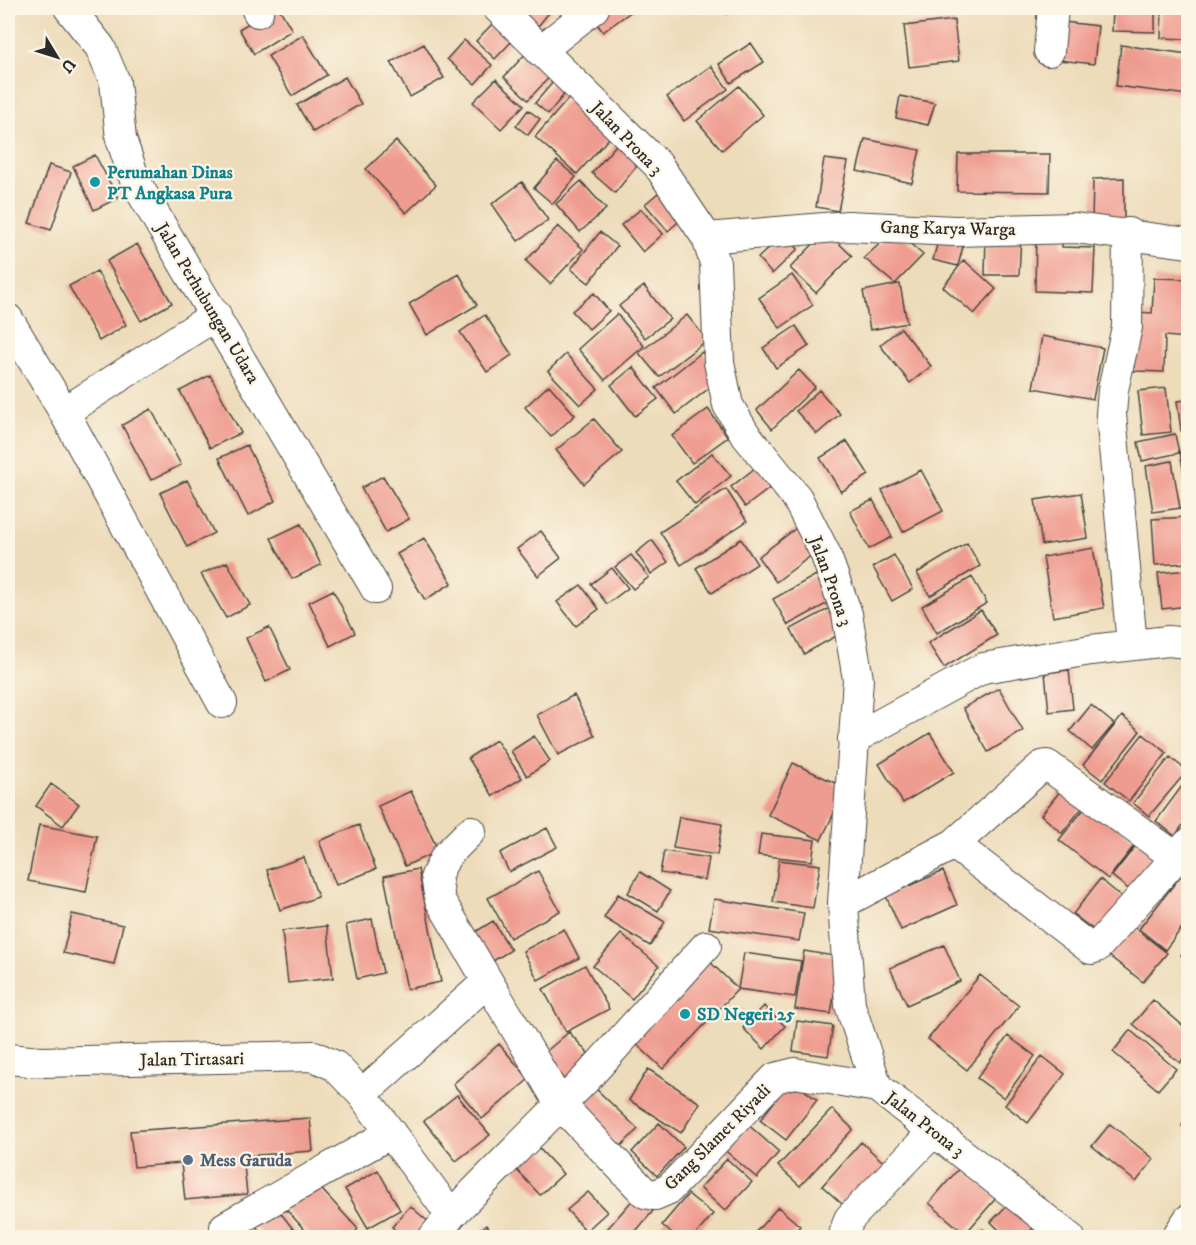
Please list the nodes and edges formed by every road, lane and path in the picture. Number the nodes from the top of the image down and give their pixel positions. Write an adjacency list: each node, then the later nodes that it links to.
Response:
1 (69, 8): 10 (street, Jalan Perhubungan Udara)
2 (498, 8): 5 (street, Jalan Prona 3)
3 (594, 8): 5 (street)
4 (1053, 8): 6 (street)
5 (540, 51): 8 (street, Jalan Prona 3)
6 (1049, 51)
7 (1128, 233): 8 (street, Gang Karya Warga); 9 (street, Gang Karya Warga); 15 (street)
8 (707, 238): 17 (street, Jalan Prona 3)
9 (1188, 243)
10 (216, 315): 12 (street); 13 (street, Jalan Perhubungan Udara)
11 (8, 320): 12 (street)
12 (64, 412): 16 (street)
13 (376, 589)
14 (1188, 643): 15 (street)
15 (1132, 645): 17 (street)
16 (222, 703)
17 (853, 739): 21 (street, Jalan Prona 3)
18 (471, 831): 23 (street, Gang Slamet Riyadi)
19 (954, 844): 20 (street); 20 (street); 21 (street)
20 (1182, 851)
21 (843, 903): 25 (street, Jalan Prona 3)
22 (706, 946): 27 (street)
23 (487, 982): 26 (street); 27 (street, Gang Slamet Riyadi)
24 (8, 1059): 26 (street, Jalan Tirtasari)
25 (877, 1087): 27 (street, Gang Slamet Riyadi); 28 (street, Jalan Prona 3)
26 (362, 1094): 29 (street, Jalan Tirtasari)
27 (560, 1104): 31 (street)
28 (933, 1131): 33 (street); 34 (street, Jalan Prona 3)
29 (391, 1133): 31 (street, Jalan Tirtasari); 32 (street)
30 (1188, 1220): 35 (street)
31 (442, 1226)
32 (225, 1227)
33 (846, 1238)
34 (1070, 1238)
35 (1176, 1238)

